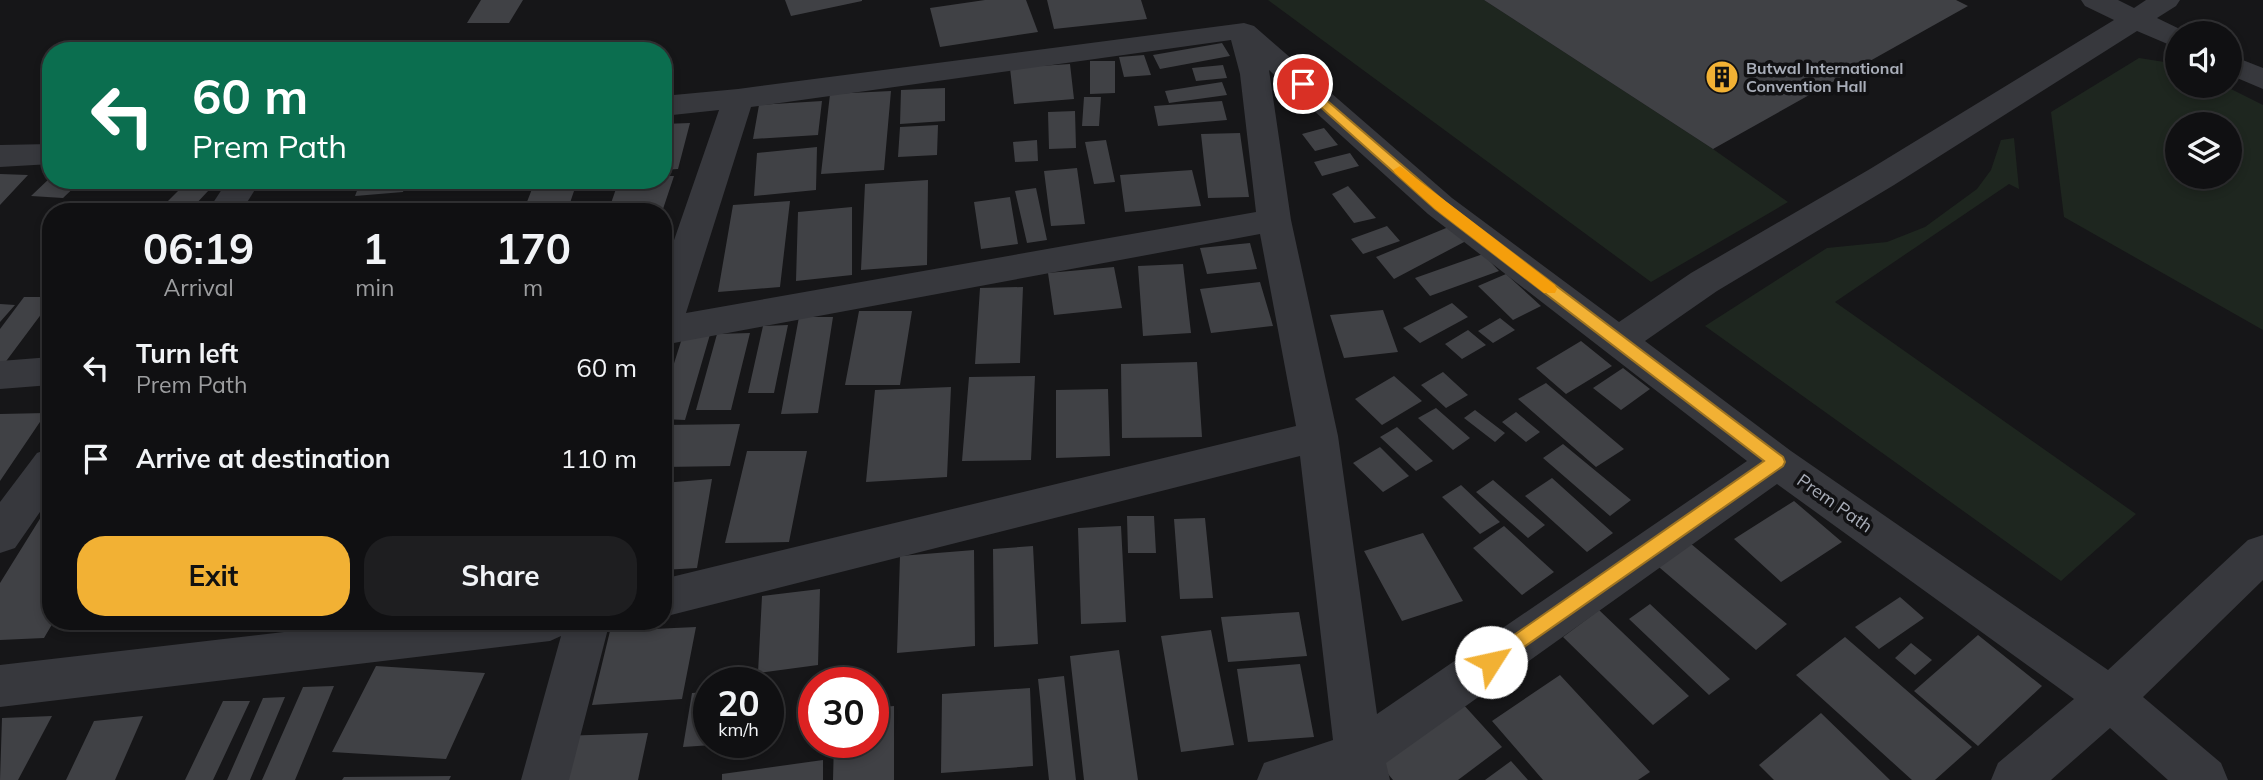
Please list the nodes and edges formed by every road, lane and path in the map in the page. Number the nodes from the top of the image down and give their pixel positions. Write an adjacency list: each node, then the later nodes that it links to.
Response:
1 (2095, 0): 3 (street)
2 (2166, 0): 3 (street)
3 (2134, 19): 5 (street); 15 (street)
4 (1244, 32): 8 (street); 12 (street); 15 (street, Prem Path)
5 (2165, 33)
6 (2242, 70): 7 (street)
7 (2263, 80)
8 (738, 99): 9 (street); 13 (street)
9 (672, 105)
10 (42, 154): 11 (street)
11 (0, 156)
12 (1274, 220): 14 (street); 18 (street)
13 (672, 301)
14 (672, 327)
15 (1618, 341): 19 (street, Prem Path)
16 (42, 372): 17 (street)
17 (0, 375)
18 (1318, 436): 23 (street); 28 (street)
19 (1777, 462): 27 (street, Prem Path); 28 (street)
20 (42, 477): 21 (street)
21 (0, 535)
22 (2263, 553): 27 (street)
23 (672, 596)
24 (474, 630): 26 (street)
25 (586, 630): 29 (street)
26 (0, 686)
27 (2110, 698): 31 (street); 32 (street, Prem Path)
28 (1362, 767): 30 (street)
29 (545, 780)
30 (1281, 780)
31 (2015, 780)
32 (2204, 780)

